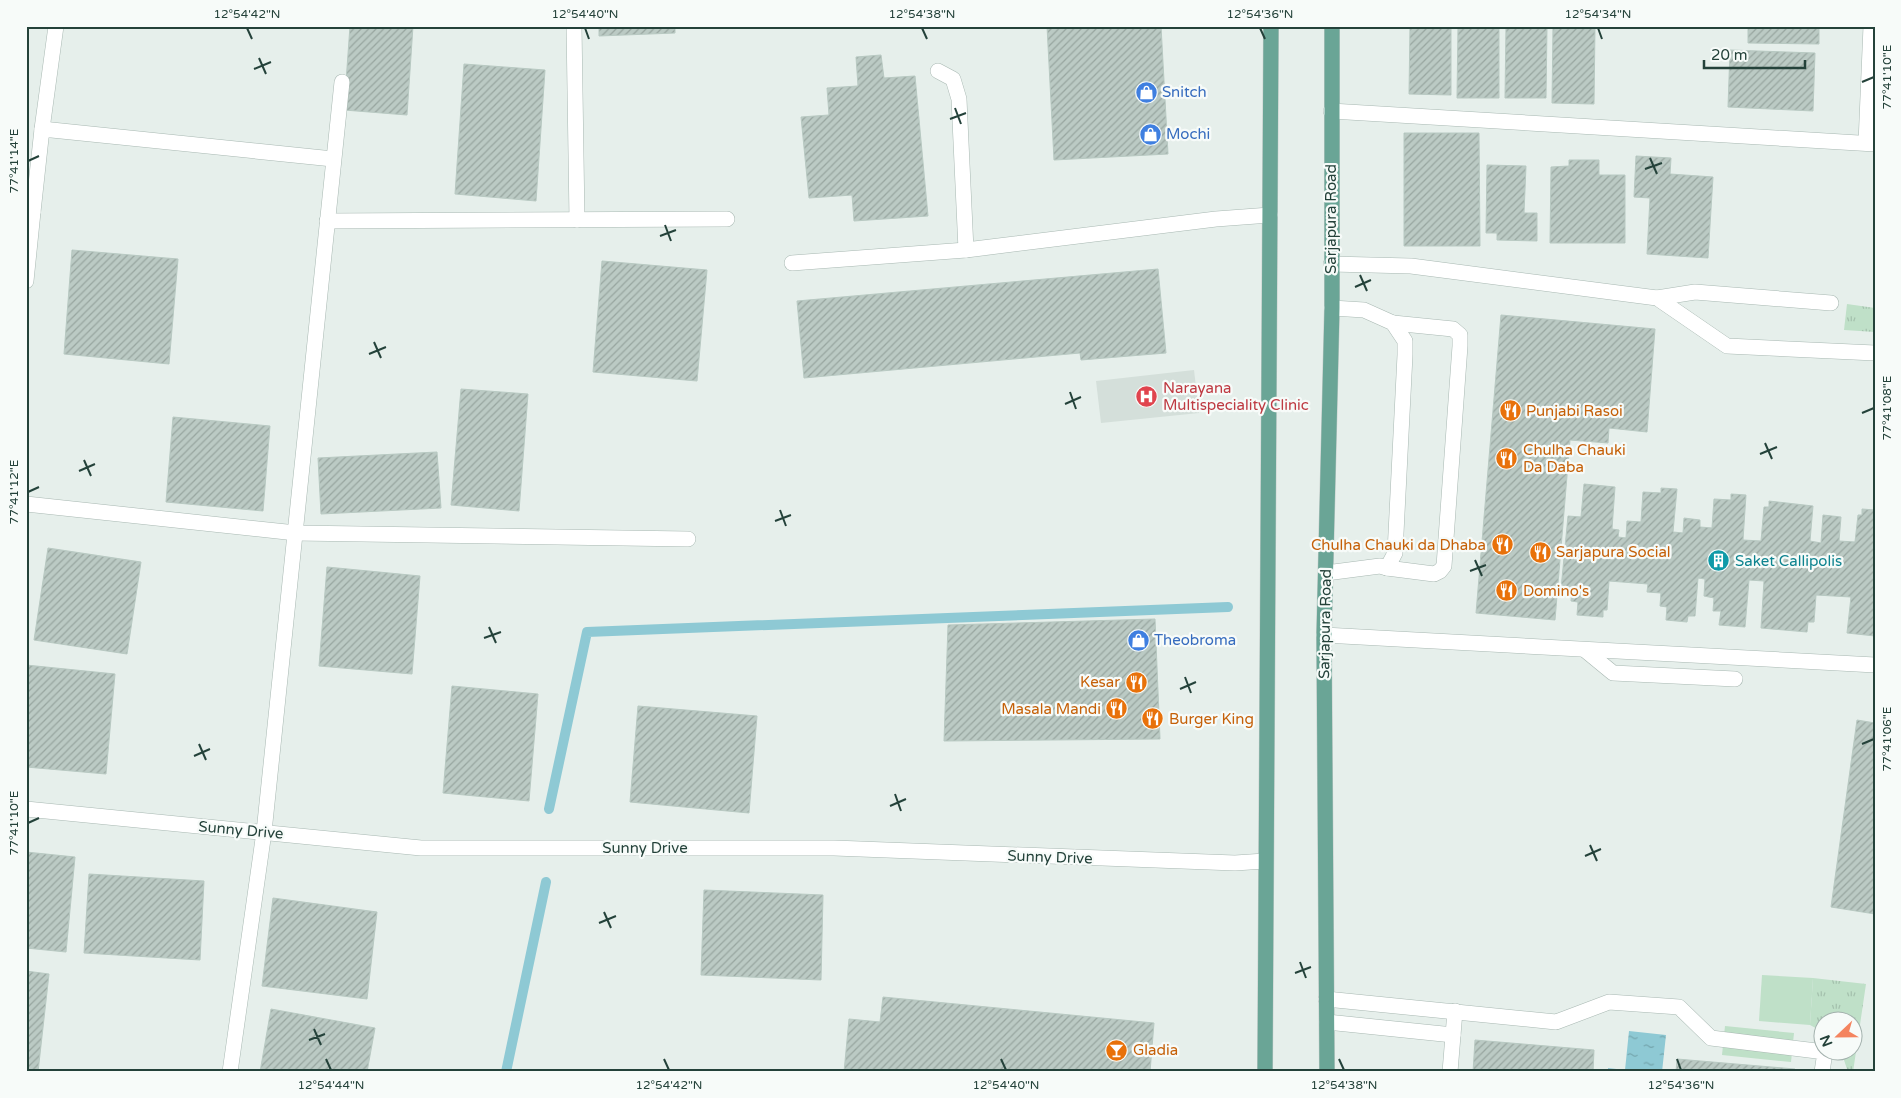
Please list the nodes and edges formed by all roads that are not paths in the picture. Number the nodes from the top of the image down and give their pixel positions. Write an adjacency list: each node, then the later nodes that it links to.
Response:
1 (56, 26): 9 (street)
2 (574, 26): 15 (street)
3 (1271, 26): 13 (main road)
4 (1332, 26): 8 (main road, Sarjapura Road)
5 (1871, 26): 10 (street)
6 (938, 71): 17 (street)
7 (342, 82): 11 (street)
8 (1331, 111): 10 (street); 19 (main road, Sarjapura Road)
9 (42, 129): 11 (street); 12 (street)
10 (1870, 144)
11 (333, 159): 16 (street)
12 (30, 212): 20 (street)
13 (1270, 215): 17 (street); 37 (main road)
14 (727, 219): 15 (street)
15 (577, 220): 16 (street)
16 (327, 221): 27 (street)
17 (966, 250): 18 (street)
18 (792, 262)
19 (1331, 264): 21 (street); 23 (main road, Sarjapura Road)
20 (26, 281)
21 (1657, 298): 22 (street); 25 (street)
22 (1831, 304)
23 (1332, 308): 24 (street); 30 (main road, Sarjapura Road)
24 (1393, 323): 29 (street); 29 (street)
25 (1875, 353)
26 (26, 504): 27 (street)
27 (296, 533): 28 (street); 36 (street)
28 (688, 539)
29 (1387, 568): 30 (street)
30 (1326, 573): 31 (main road, Sarjapura Road)
31 (1324, 635): 32 (street); 38 (main road, Sarjapura Road)
32 (1585, 650): 33 (street); 34 (street)
33 (1875, 665)
34 (1735, 679)
35 (26, 809): 36 (street, Sunny Drive)
36 (264, 832): 37 (street, Sunny Drive); 42 (street)
37 (1265, 861): 43 (main road)
38 (1326, 999): 39 (street); 40 (main road, Sarjapura Road)
39 (1455, 1011): 41 (street); 46 (street)
40 (1327, 1022): 41 (street); 44 (main road, Sarjapura Road)
41 (1453, 1035): 45 (street)
42 (230, 1072)
43 (1265, 1072)
44 (1327, 1072)
45 (1450, 1072)
46 (1822, 1072)

